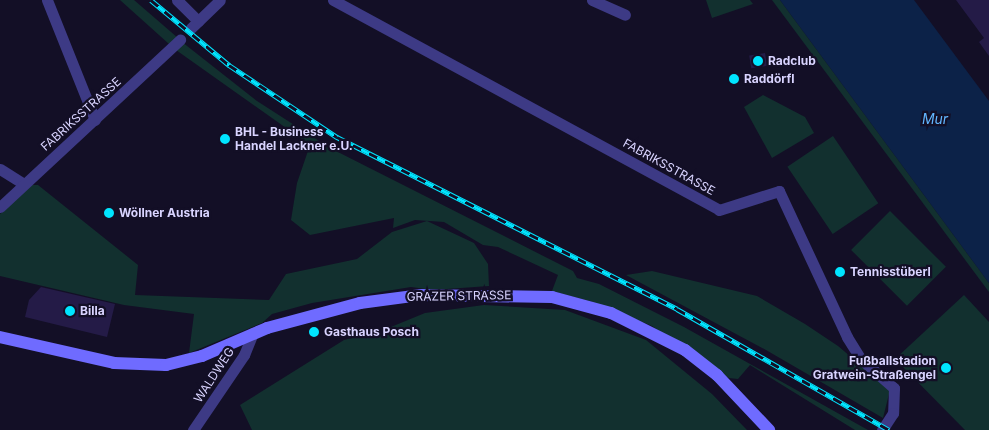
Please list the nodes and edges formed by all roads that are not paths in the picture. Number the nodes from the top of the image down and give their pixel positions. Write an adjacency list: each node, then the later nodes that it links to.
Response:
1 (47, 0): 8 (street)
2 (177, 0): 3 (street)
3 (220, 0)
4 (333, 0): 16 (street, FABRIKSSTRASSE)
5 (592, 0): 6 (street)
6 (625, 15)
7 (180, 40): 8 (street, FABRIKSSTRASSE)
8 (95, 120): 10 (street, FABRIKSSTRASSE)
9 (0, 169): 10 (street)
10 (24, 184): 11 (street, FABRIKSSTRASSE)
11 (0, 207)
12 (253, 333): 13 (main road, GRAZER STRASSE); 14 (street, WALDWEG); 15 (main road, GRAZER STRASSE)
13 (0, 337)
14 (193, 430)
15 (769, 430)
16 (882, 430)

